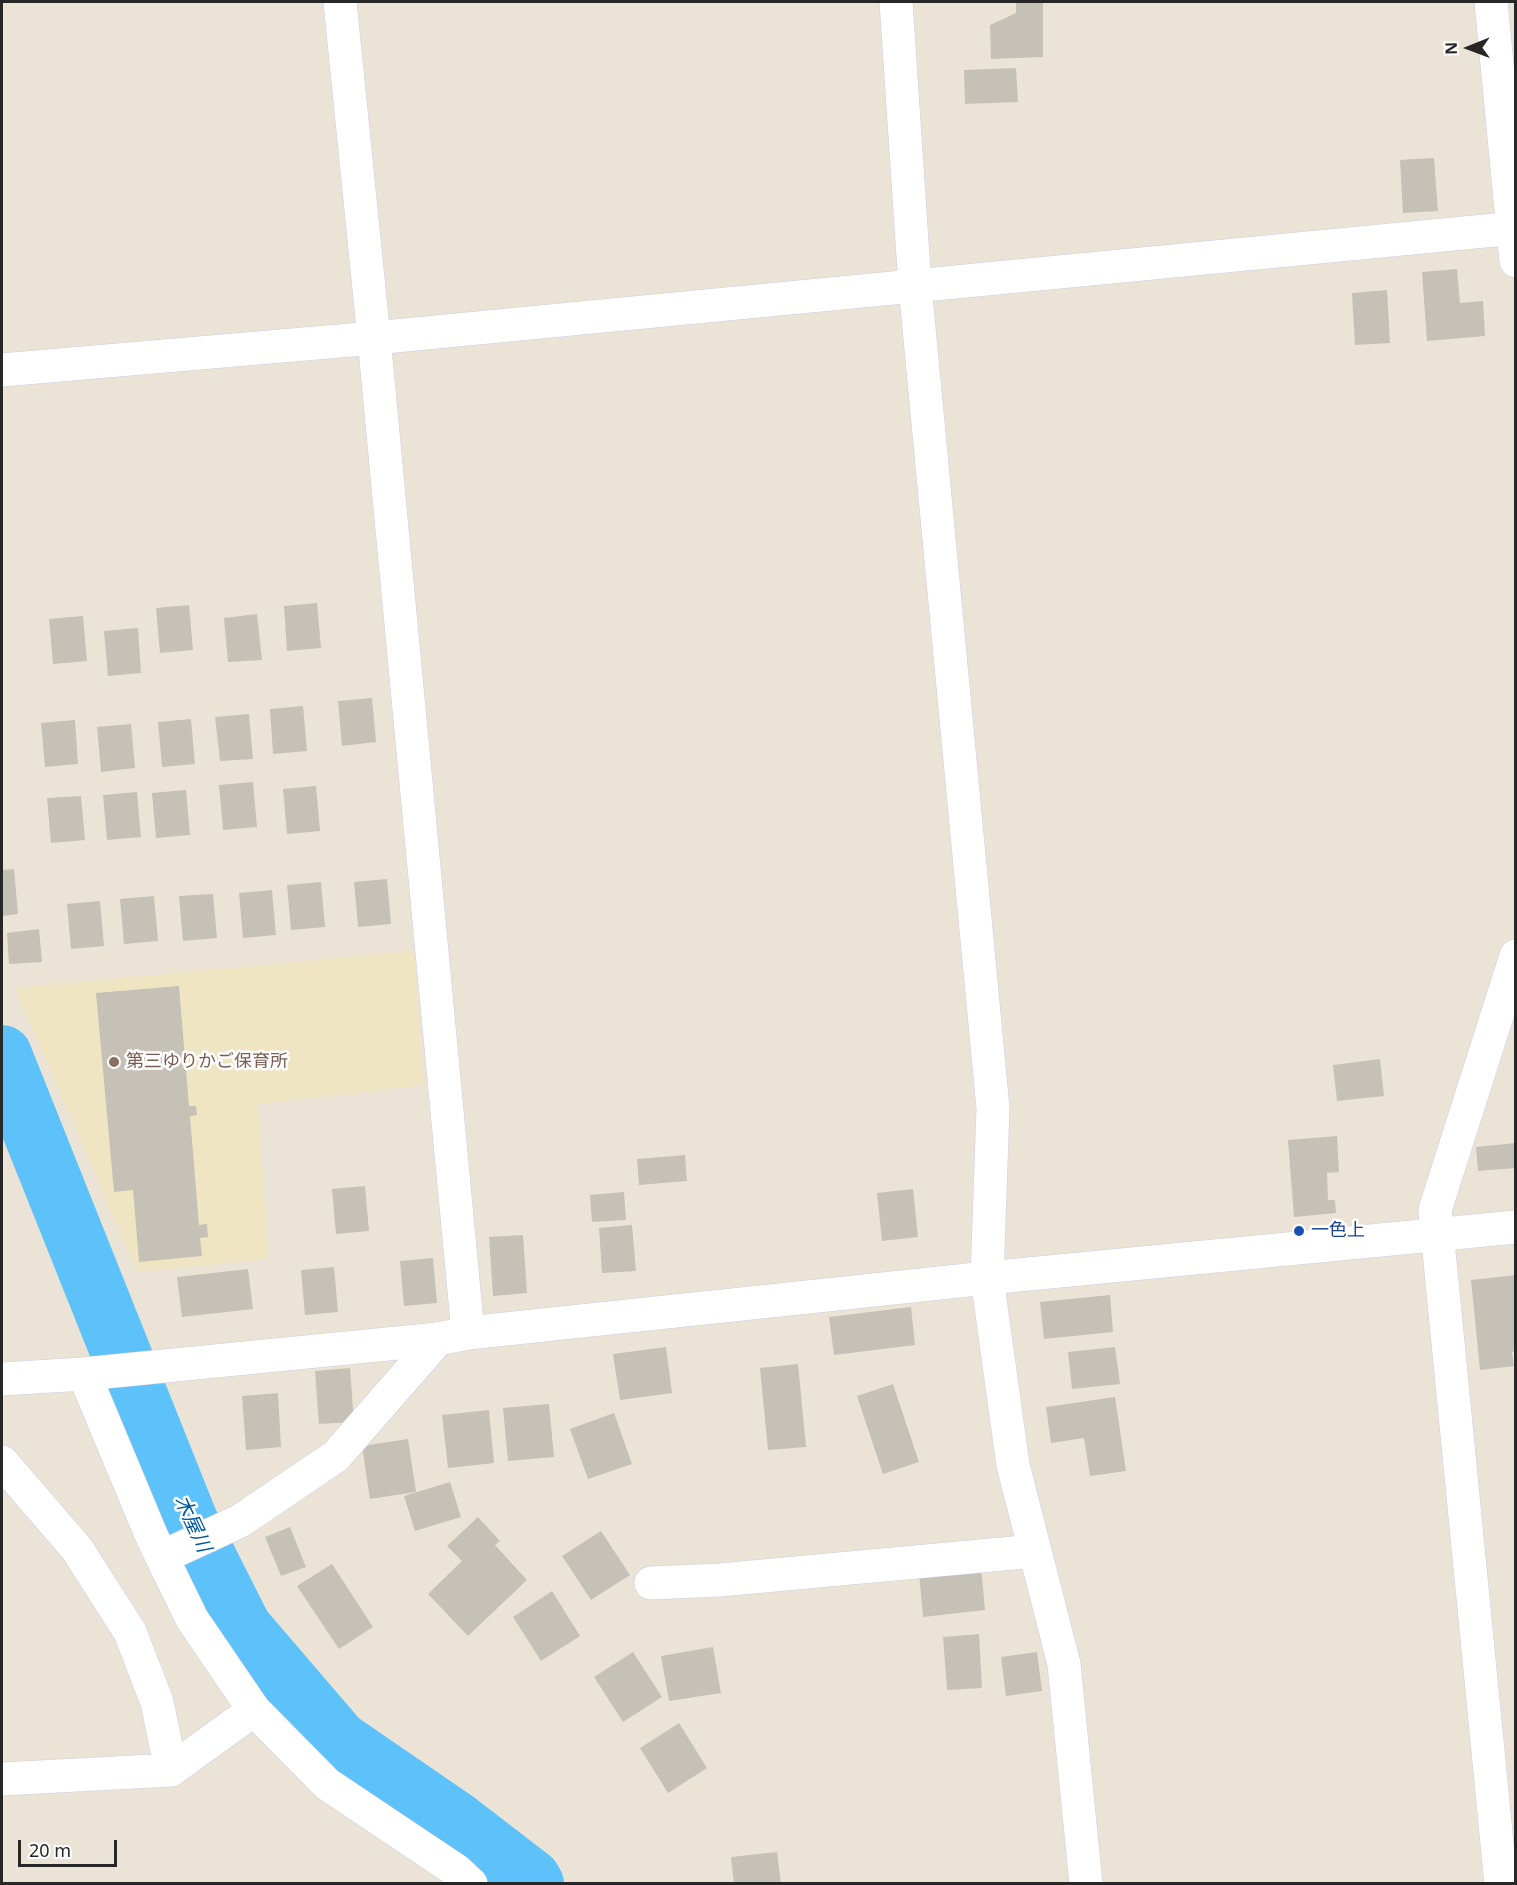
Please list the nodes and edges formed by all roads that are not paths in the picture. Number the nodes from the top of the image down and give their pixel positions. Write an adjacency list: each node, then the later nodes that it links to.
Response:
1 (340, 2): 7 (street)
2 (896, 2): 6 (street)
3 (1491, 2): 4 (street)
4 (1514, 228): 5 (street); 6 (street)
5 (1515, 261)
6 (915, 286): 7 (street); 12 (street)
7 (374, 338): 8 (street); 13 (street)
8 (2, 370)
9 (1515, 956): 11 (street)
10 (1515, 1227): 11 (street)
11 (1436, 1236): 12 (street); 25 (street)
12 (987, 1278): 13 (street); 17 (street)
13 (453, 1336): 14 (street); 18 (street)
14 (84, 1374): 15 (street); 18 (street)
15 (2, 1379)
16 (2, 1462): 21 (street)
17 (1035, 1551): 19 (street); 24 (street)
18 (174, 1552): 20 (street)
19 (651, 1583)
20 (254, 1710): 21 (street); 23 (street)
21 (171, 1770): 22 (street)
22 (2, 1779)
23 (471, 1884)
24 (1086, 1884)
25 (1501, 1884)

